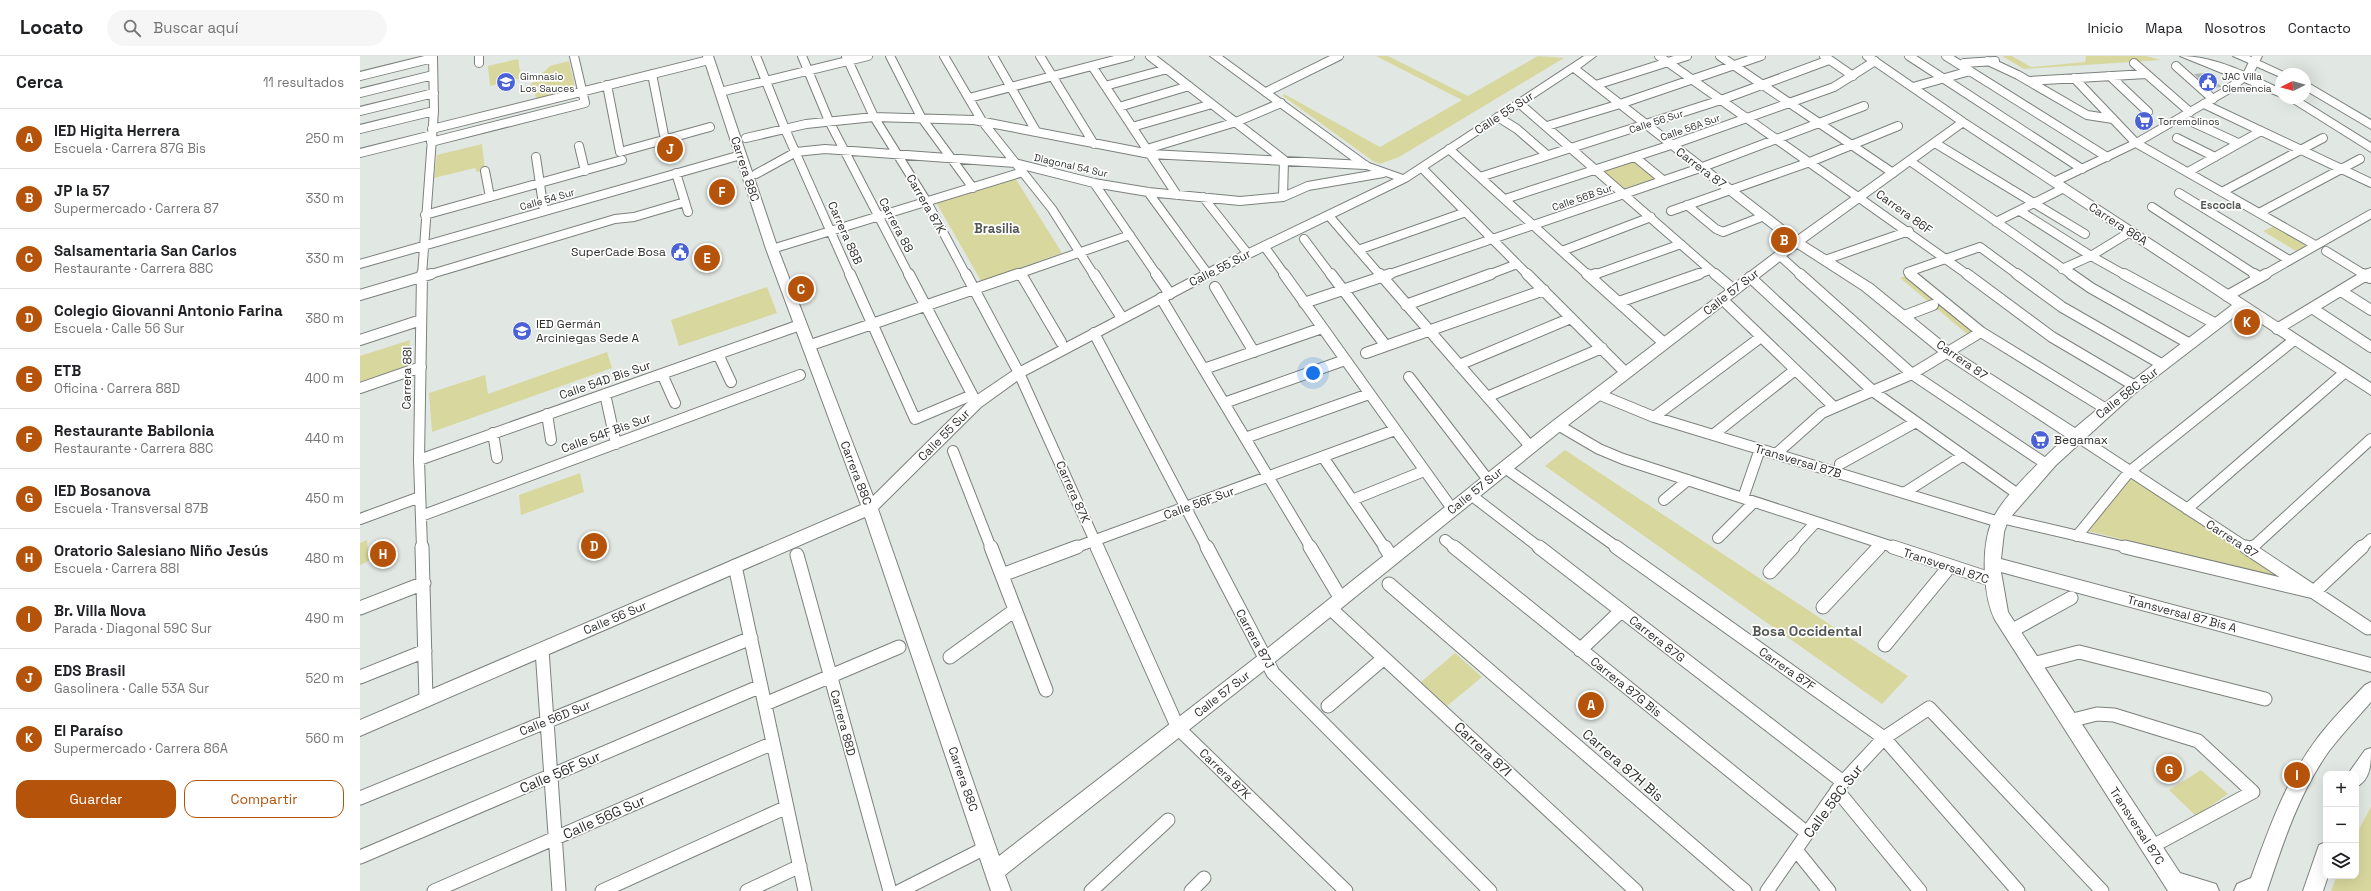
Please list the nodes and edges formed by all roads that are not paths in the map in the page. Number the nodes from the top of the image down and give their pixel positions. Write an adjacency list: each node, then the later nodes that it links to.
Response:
1 (583, 56): 23 (street)
2 (756, 56): 54 (street, Carrera 88B)
3 (802, 56): 40 (street, Carrera 88)
4 (868, 56): 26 (street)
5 (890, 56): 85 (street)
6 (944, 56): 70 (street)
7 (993, 56): 61 (street)
8 (1042, 56): 47 (street)
9 (1130, 56): 36 (street)
10 (1150, 56): 39 (street)
11 (1215, 56): 67 (street)
12 (1339, 56): 67 (street)
13 (1659, 56): 32 (street, Carrera 86F)
14 (1687, 56): 32 (street)
15 (1720, 56): 35 (street)
16 (1761, 56): 35 (street)
17 (1867, 56): 30 (street, Carrera 86A)
18 (1909, 56): 52 (street)
19 (1946, 56): 42 (street)
20 (2186, 56): 50 (main road)
21 (2239, 56): 28 (main road)
22 (433, 57): 45 (street); 46 (street, Carrera 88I)
23 (574, 57): 65 (street)
24 (1584, 57): 38 (street, Calle 55 Sur)
25 (708, 58): 43 (street); 66 (street, Carrera 88C)
26 (847, 58): 40 (street); 84 (street, Carrera 87K)
27 (1826, 58): 48 (street); 56 (street, Calle 56 Sur)
28 (2256, 59): 41 (main road); 50 (street)
29 (2005, 60): 31 (street)
30 (1875, 61): 48 (street, Calle 56A Sur); 62 (street, Carrera 86A)
31 (1988, 61): 33 (street); 55 (street)
32 (1669, 63): 53 (street, Carrera 86F); 58 (street)
33 (1964, 63)
34 (2134, 63): 44 (street)
35 (1733, 65): 53 (street); 56 (street)
36 (1092, 66): 47 (street); 59 (street)
37 (2176, 66): 72 (street)
38 (1574, 68): 58 (street, Carrera 87); 74 (street, Calle 55 Sur)
39 (1167, 69): 59 (street); 60 (street)
40 (809, 70): 54 (street); 90 (street, Carrera 88)
41 (2275, 70)
42 (1970, 71): 52 (street); 133 (street)
43 (652, 74): 57 (street); 109 (street)
44 (2146, 74): 49 (street); 87 (street)
45 (360, 76)
46 (434, 76): 68 (street); 69 (street, Carrera 88I)
47 (1052, 76): 61 (street); 114 (street)
48 (1853, 76): 75 (street, Calle 56A Sur)
49 (2110, 76): 51 (street); 83 (street)
50 (2246, 77): 64 (main road); 72 (street)
51 (2074, 78): 55 (street); 89 (street)
52 (1942, 79): 62 (street); 144 (street)
53 (1693, 80): 71 (street, Carrera 86F); 77 (street)
54 (766, 81): 66 (street); 102 (street, Carrera 88B)
55 (2029, 81): 89 (street)
56 (1761, 84): 71 (street, Calle 56 Sur); 75 (street)
57 (607, 85): 65 (street); 129 (street)
58 (1596, 85): 77 (street, Carrera 87)
59 (1105, 86): 80 (street)
60 (1189, 86): 76 (street); 80 (street)
61 (1011, 87): 70 (street); 104 (street)
62 (1913, 87): 93 (street, Carrera 86A)
63 (2311, 89): 96 (main road)
64 (2275, 90)
65 (583, 92): 105 (street); 105 (street)
66 (720, 92): 127 (street, Carrera 88C)
67 (1266, 92): 73 (street)
68 (360, 93)
69 (434, 93): 81 (street); 82 (street, Carrera 88I)
70 (969, 98): 91 (street)
71 (1721, 100): 88 (street, Carrera 86F); 95 (street, Calle 56 Sur)
72 (2209, 101): 87 (street); 103 (street)
73 (1281, 103): 92 (street); 140 (street)
74 (1519, 103): 86 (street, Calle 55 Sur); 97 (street)
75 (1789, 103): 88 (street, Calle 56A Sur); 94 (street)
76 (1212, 104): 92 (street); 100 (street)
77 (1620, 104): 95 (street, Carrera 87); 97 (street)
78 (2301, 104): 119 (main road)
79 (1864, 106): 94 (street, Calle 56B Sur)
80 (1119, 107): 100 (street)
81 (360, 111)
82 (434, 111): 101 (street); 105 (street, Carrera 88I)
83 (2148, 112)
84 (874, 117): 85 (street); 90 (street); 126 (street, Carrera 87K)
85 (920, 117): 91 (street); 134 (street)
86 (1498, 117): 120 (street, Calle 55 Sur); 128 (street)
87 (2190, 117): 112 (street); 113 (street)
88 (1748, 119): 110 (street, Carrera 86F); 116 (street, Calle 56A Sur)
89 (2113, 119): 112 (street)
90 (829, 121): 102 (street); 121 (street, Carrera 88)
91 (982, 121): 104 (street); 139 (street)
92 (1236, 122): 123 (street); 136 (street)
93 (1963, 122): 111 (street, Calle 57 Sur); 160 (street, Carrera 86A)
94 (1819, 123): 110 (street, Calle 56B Sur); 115 (street)
95 (1645, 124): 116 (street, Carrera 87); 118 (street, Calle 56 Sur)
96 (2371, 125)
97 (1547, 126): 118 (street)
98 (1898, 126): 115 (street)
99 (710, 127): 109 (street)
100 (1132, 127): 123 (street)
101 (360, 129)
102 (785, 129): 106 (street); 124 (street, Carrera 88B)
103 (2261, 130): 113 (street); 122 (street)
104 (1036, 131): 114 (street)
105 (431, 135): 125 (street); 185 (street, Carrera 88I)
106 (746, 138)
107 (2177, 138): 130 (street)
108 (2323, 138): 122 (street)
109 (665, 140): 129 (street)
110 (1779, 140): 138 (street, Carrera 86F); 142 (street, Calle 56B Sur)
111 (1935, 143): 137 (street, Calle 57 Sur); 175 (street)
112 (2136, 143): 133 (street); 149 (street)
113 (2238, 143): 130 (street)
114 (1094, 144): 123 (street)
115 (1850, 144): 138 (street); 152 (street)
116 (1671, 145): 132 (street, Calle 56A Sur); 142 (street, Carrera 87)
117 (579, 146): 146 (street)
118 (1571, 147): 128 (street, Calle 56 Sur); 143 (street)
119 (2371, 148)
120 (1449, 149): 141 (street, Calle 55 Sur); 154 (street)
121 (844, 150): 124 (street, Diagonal 54 Sur); 126 (street, Diagonal 54 Sur); 188 (street, Carrera 88)
122 (2302, 150): 145 (street); 164 (street)
123 (1148, 151): 136 (street); 166 (street)
124 (796, 152): 153 (street, Diagonal 54 Sur); 193 (street, Carrera 88B)
125 (360, 153)
126 (896, 153): 134 (street, Diagonal 54 Sur); 174 (street, Carrera 87K)
127 (740, 155): 150 (street, Calle 54 Sur); 204 (street, Carrera 88C)
128 (1547, 155): 154 (street, Calle 56 Sur)
129 (621, 156): 146 (street)
130 (2215, 156): 149 (street)
131 (536, 157): 158 (street)
132 (1635, 157): 143 (street, Calle 56A Sur); 156 (street)
133 (2107, 157): 144 (street)
134 (952, 158): 139 (street, Diagonal 54 Sur); 161 (street)
135 (2360, 159): 145 (street)
136 (1284, 160): 140 (street); 170 (street)
137 (1910, 161): 152 (street, Calle 57 Sur); 190 (street)
138 (1810, 162): 162 (street); 171 (street, Carrera 86F)
139 (1015, 163): 148 (street); 159 (street, Diagonal 54 Sur)
140 (1365, 165): 151 (street)
141 (1422, 168): 155 (street, Calle 55 Sur); 182 (street)
142 (1700, 168): 156 (street, Calle 56B Sur); 162 (street, Carrera 87)
143 (1596, 169): 167 (street); 172 (street, Calle 56A Sur)
144 (2082, 169): 160 (street)
145 (2342, 169): 157 (street); 183 (street)
146 (584, 170): 158 (street)
147 (485, 171): 168 (street)
148 (1023, 172): 161 (street); 207 (street)
149 (2188, 172): 164 (street)
150 (676, 173): 173 (street); 179 (street, Calle 54 Sur)
151 (1383, 173): 155 (street); 170 (street, Diagonal 54 Sur)
152 (1893, 173): 171 (street, Calle 57 Sur)
153 (756, 174)
154 (1480, 177): 172 (street)
155 (1404, 180): 186 (street, Calle 55 Sur)
156 (1663, 180): 167 (street, Calle 56B Sur)
157 (2371, 182)
158 (540, 183): 168 (street); 179 (street)
159 (1094, 183): 163 (street, Diagonal 54 Sur); 196 (street, Carrera 87I)
160 (2059, 185): 175 (street); 194 (street, Carrera 86A)
161 (973, 188): 174 (street)
162 (1731, 190): 176 (street); 187 (street, Carrera 87)
163 (1148, 192): 166 (street, Diagonal 54 Sur); 220 (street)
164 (2222, 192): 183 (street)
165 (2179, 193): 214 (street)
166 (1177, 194): 169 (street, Diagonal 54 Sur)
167 (1624, 194): 189 (street); 191 (street, Calle 56B Sur)
168 (490, 197): 185 (street)
169 (1203, 197): 170 (street, Diagonal 54 Sur); 209 (street)
170 (1283, 197)
171 (1860, 197): 192 (street, Carrera 86F); 199 (street, Calle 57 Sur)
172 (1505, 199): 191 (street)
173 (685, 202): 181 (street); 222 (street)
174 (927, 202): 188 (street); 228 (street, Carrera 87K)
175 (2036, 202): 180 (street); 195 (street)
176 (1687, 205): 178 (street); 187 (street)
177 (2152, 207): 226 (street)
178 (1671, 210)
179 (544, 211): 202 (street, Calle 54 Sur)
180 (2020, 211): 190 (street); 211 (street)
181 (688, 212)
182 (1466, 212): 198 (street); 205 (street)
183 (2259, 213): 201 (street)
184 (2371, 214): 201 (street)
185 (425, 215): 202 (street, Carrera 88I)
186 (1329, 216): 203 (street, Calle 55 Sur); 205 (street)
187 (1764, 216): 199 (street, Carrera 87)
188 (878, 217): 193 (street); 242 (street, Carrera 88)
189 (1651, 217): 200 (street); 206 (street)
190 (1996, 222): 217 (street)
191 (1533, 225): 198 (street, Calle 56B Sur); 206 (street)
192 (1909, 230): 212 (street, Carrera 86F); 213 (street)
193 (831, 231): 204 (street); 249 (street, Carrera 88B)
194 (2130, 232): 211 (street); 235 (street, Carrera 86A)
195 (2085, 234)
196 (1130, 235): 207 (street); 234 (street, Carrera 87I)
197 (1304, 239): 229 (street)
198 (1492, 239): 216 (street); 223 (street, Calle 56B Sur)
199 (1797, 242): 210 (street, Calle 57 Sur); 213 (street, Carrera 87)
200 (1681, 244): 218 (street); 224 (street)
201 (2315, 245): 214 (street)
202 (423, 246): 215 (street, Calle 54 Sur); 222 (street, Carrera 88I)
203 (1264, 246): 209 (street, Calle 55 Sur); 238 (street)
204 (772, 249): 251 (street, Carrera 88C)
205 (1358, 250): 223 (street)
206 (1562, 251): 224 (street)
207 (1079, 252): 219 (street); 246 (street)
208 (2326, 252): 221 (street)
209 (1248, 254): 220 (street, Calle 55 Sur)
210 (1779, 255): 225 (street, Calle 57 Sur); 281 (street)
211 (2091, 256): 217 (street); 250 (street)
212 (1945, 259): 273 (street); 285 (street, Carrera 86F); 297 (street)
213 (1825, 260): 245 (street, Carrera 87)
214 (2289, 260): 226 (street)
215 (360, 264)
216 (1517, 264): 230 (street); 239 (street)
217 (2062, 269): 262 (street)
218 (1710, 270): 231 (street); 237 (street)
219 (1021, 273): 228 (street); 260 (street)
220 (1208, 274): 234 (street, Calle 55 Sur)
221 (2369, 275): 232 (street)
222 (422, 276): 233 (street); 248 (street, Carrera 88I)
223 (1381, 276): 229 (street, Calle 56B Sur); 239 (street)
224 (1590, 276): 237 (street)
225 (1750, 277): 231 (street, Calle 57 Sur); 288 (street)
226 (2259, 277): 235 (street)
227 (1215, 287): 267 (street)
228 (974, 289): 242 (street); 278 (street, Carrera 87K)
229 (1343, 290): 238 (street, Calle 56B Sur); 264 (street)
230 (1544, 290): 247 (street); 254 (street)
231 (1734, 290): 236 (street, Calle 57 Sur)
232 (2341, 291): 243 (street); 244 (street)
233 (360, 295)
234 (1165, 296): 246 (street, Calle 55 Sur); 275 (street, Carrera 87I)
235 (2227, 296): 241 (street, Carrera 86A)
236 (1722, 299): 257 (street); 261 (street, Calle 57 Sur)
237 (1619, 302): 261 (street)
238 (1304, 303): 252 (street)
239 (1406, 305): 254 (street)
240 (1933, 305): 245 (street)
241 (2241, 305): 250 (street, Calle 58C Sur); 253 (street, Carrera 86A)
242 (926, 306): 249 (street); 293 (street, Carrera 88)
243 (2312, 308): 253 (street); 265 (street)
244 (2371, 310)
245 (1904, 316): 269 (street, Carrera 87)
246 (1122, 318): 255 (street, Calle 55 Sur)
247 (1572, 318): 266 (street); 272 (street)
248 (421, 320): 258 (street); 274 (street, Carrera 88I)
249 (872, 324): 263 (street); 293 (street, Carrera 88B)
250 (2216, 324): 262 (street, Calle 58C Sur)
251 (800, 325): 263 (street, Carrera 88C); 270 (street, Calle 54D Bis Sur)
252 (1322, 328): 267 (street); 271 (street)
253 (2277, 329): 259 (street, Carrera 86A)
254 (1429, 331): 264 (street); 272 (street)
255 (1094, 333): 278 (street, Calle 55 Sur); 334 (street, Carrera 87J)
256 (1976, 335): 269 (street)
257 (1761, 336): 276 (street); 299 (street)
258 (360, 340)
259 (2294, 340): 277 (street, Carrera 86A); 322 (street)
260 (1061, 342)
261 (1664, 343): 279 (street, Calle 57 Sur)
262 (2190, 344): 273 (street, Calle 58C Sur)
263 (808, 346): 333 (street, Carrera 88C)
264 (1386, 346): 268 (street)
265 (2371, 347)
266 (1602, 348): 279 (street); 292 (street)
267 (1254, 352): 275 (street)
268 (1366, 353)
269 (1948, 353): 281 (street); 305 (street, Carrera 87)
270 (718, 354): 280 (street, Calle 54D Bis Sur); 284 (street)
271 (1345, 360): 290 (street); 295 (street)
272 (1458, 364): 292 (street)
273 (2163, 365): 285 (street, Calle 58C Sur)
274 (421, 367): 286 (street); 317 (street, Carrera 88I)
275 (1204, 370): 295 (street, Carrera 87I)
276 (1795, 370): 296 (street); 304 (street)
277 (2344, 372): 287 (street, Carrera 86A); 335 (street)
278 (1019, 373): 293 (street, Calle 55 Sur); 345 (street, Carrera 87K)
279 (1626, 373): 291 (street, Calle 57 Sur)
280 (662, 374): 289 (street, Calle 54D Bis Sur); 294 (street)
281 (1912, 374): 288 (street); 319 (street)
282 (800, 375): 309 (street, Calle 54F Bis Sur)
283 (1409, 377): 325 (street)
284 (731, 382)
285 (2135, 386): 297 (street, Calle 58C Sur)
286 (360, 388)
287 (2371, 390)
288 (1874, 392): 296 (street); 300 (street)
289 (605, 394): 298 (street, Calle 54D Bis Sur); 309 (street)
290 (1369, 394): 302 (street); 306 (street)
291 (1598, 394): 299 (street, Transversal 87B); 301 (street, Calle 57 Sur)
292 (1487, 397): 310 (street)
293 (974, 399): 333 (street, Calle 55 Sur)
294 (675, 403)
295 (1224, 403): 306 (street, Carrera 87I)
296 (1834, 407): 313 (street)
297 (2106, 409): 305 (street, Calle 58C Sur)
298 (547, 414): 303 (street, Calle 54D Bis Sur); 308 (street)
299 (1654, 417): 304 (street, Transversal 87B)
300 (1916, 422): 314 (street); 318 (street)
301 (1558, 425): 310 (street, Calle 57 Sur); 324 (street, Transversal 87C)
302 (1395, 430): 315 (street, Calle 56F Sur); 321 (street)
303 (493, 433): 316 (street); 317 (street, Calle 54D Bis Sur)
304 (1713, 435): 311 (street, Transversal 87B)
305 (2075, 435): 319 (street, Calle 58C Sur); 322 (street, Carrera 87)
306 (1245, 438): 323 (street, Carrera 87I)
307 (2371, 439): 347 (street)
308 (552, 440)
309 (616, 444): 337 (street, Calle 54F Bis Sur)
310 (1531, 447): 320 (street, Calle 57 Sur)
311 (1760, 449): 313 (street, Transversal 87B); 332 (street)
312 (953, 451): 354 (street)
313 (1776, 454): 326 (street, Transversal 87B)
314 (1962, 456): 326 (street); 328 (street)
315 (1323, 457): 323 (street, Calle 56F Sur); 330 (street)
316 (497, 458)
317 (418, 460): 329 (street, Carrera 88I)
318 (1840, 464)
319 (2046, 464): 328 (street, Calle 58C Sur)
320 (1505, 468): 325 (street, Calle 57 Sur); 390 (street, Carrera 87F)
321 (1424, 470): 330 (street); 336 (street)
322 (2130, 472): 335 (street, Carrera 87); 341 (street)
323 (1268, 477): 334 (street, Calle 56F Sur); 359 (street, Carrera 87I)
324 (1688, 480): 331 (street); 332 (street, Transversal 87C)
325 (1489, 481): 327 (street, Calle 57 Sur)
326 (1904, 493): 339 (street, Transversal 87B)
327 (1471, 495): 336 (street, Calle 57 Sur); 363 (street, Carrera 87G)
328 (2019, 495): 339 (street, Calle 58C Sur)
329 (420, 497): 337 (street, Carrera 88I); 338 (street)
330 (1352, 500): 349 (street)
331 (1664, 500)
332 (1748, 500): 340 (street, Transversal 87C); 342 (street)
333 (870, 508): 350 (street, Calle 56 Sur); 401 (street, Carrera 88C)
334 (1185, 508): 345 (street, Calle 56F Sur); 374 (street, Carrera 87J)
335 (2187, 509): 347 (street, Carrera 87)
336 (1453, 510): 349 (street, Calle 57 Sur)
337 (421, 516): 355 (street, Carrera 88I)
338 (360, 519)
339 (2000, 520): 341 (street, Transversal 87B); 353 (street, Calle 58C Sur)
340 (1815, 523): 346 (street, Transversal 87C); 352 (street)
341 (2076, 536): 357 (street, Transversal 87B)
342 (1718, 538)
343 (2371, 539): 357 (street)
344 (1445, 540): 370 (street, Carrera 87G Bis)
345 (1094, 541): 354 (street, Calle 56F Sur); 389 (street, Carrera 87K)
346 (1881, 545): 351 (street, Transversal 87C); 360 (street)
347 (2250, 550): 357 (street, Carrera 87)
348 (797, 555): 377 (street, Carrera 88D)
349 (1392, 558): 359 (street, Calle 57 Sur)
350 (735, 566): 366 (street); 369 (street, Calle 56 Sur)
351 (1950, 566): 353 (street, Transversal 87C); 367 (street)
352 (1770, 572)
353 (1994, 572): 365 (street, Transversal 87C); 376 (street, Transversal 87 Bis A)
354 (1002, 575): 362 (street)
355 (424, 584): 361 (street); 371 (street, Carrera 88I)
356 (1389, 584): 424 (street, Carrera 87H Bis)
357 (2314, 592): 364 (street, Carrera 87)
358 (2071, 598): 365 (street)
359 (1335, 604): 373 (street, Carrera 87I); 374 (street, Calle 57 Sur)
360 (1823, 607)
361 (360, 608)
362 (1015, 610): 372 (street); 380 (street)
363 (1620, 611): 370 (street); 395 (street, Carrera 87G)
364 (2368, 628)
365 (2011, 631): 375 (street, Transversal 87C)
366 (750, 638): 379 (street); 387 (street, Calle 56D Sur)
367 (1885, 645)
368 (899, 647): 377 (street)
369 (542, 650): 383 (street, Calle 56 Sur); 387 (street)
370 (1580, 650): 399 (street, Carrera 87G Bis)
371 (425, 651): 378 (street); 383 (street, Carrera 88I)
372 (950, 656)
373 (1384, 658): 385 (street); 423 (street, Carrera 87I)
374 (1265, 660): 389 (street, Calle 57 Sur); 422 (street, Carrera 87J)
375 (2033, 664): 382 (street); 386 (street, Transversal 87C)
376 (2371, 665)
377 (830, 676): 384 (street); 416 (street, Carrera 88D)
378 (360, 677)
379 (761, 686): 384 (street); 394 (street, Calle 56F Sur)
380 (1046, 690)
381 (2371, 690): 410 (street)
382 (2264, 699)
383 (426, 700): 388 (street, Calle 56 Sur)
384 (765, 704): 391 (street)
385 (1328, 706)
386 (2069, 720): 402 (street, Transversal 87C); 402 (street)
387 (547, 722): 394 (street); 396 (street, Calle 56D Sur)
388 (360, 728)
389 (1178, 728): 407 (street, Calle 57 Sur); 421 (street, Carrera 87K)
390 (1884, 738): 395 (street, Calle 58C Sur); 428 (street, Carrera 87F); 429 (street, Calle 58C Sur)
391 (773, 744): 397 (street); 400 (street, Calle 56G Sur)
392 (2371, 756): 393 (street)
393 (2359, 774)
394 (551, 776): 400 (street); 404 (street, Calle 56F Sur)
395 (1840, 786): 399 (street, Calle 58C Sur); 427 (street, Carrera 87G)
396 (360, 798)
397 (787, 807): 406 (street); 413 (street)
398 (1168, 820): 419 (street)
399 (1807, 833): 403 (street, Calle 58C Sur)
400 (556, 838): 411 (street, Calle 56G Sur); 412 (street)
401 (987, 847): 407 (street, Carrera 88C); 417 (street)
402 (2151, 847): 409 (street, Transversal 87C)
403 (1796, 850): 425 (street, Calle 58C Sur); 426 (street)
404 (360, 857)
405 (2323, 861): 431 (street)
406 (800, 866): 414 (street); 415 (street)
407 (995, 871): 418 (street, Carrera 88C)
408 (1204, 878): 420 (street)
409 (2176, 886): 430 (street)
410 (2253, 889)
411 (434, 891)
412 (559, 891)
413 (602, 891)
414 (747, 891)
415 (805, 891)
416 (890, 891)
417 (900, 891)
418 (1001, 891)
419 (1091, 891)
420 (1191, 891)
421 (1346, 891)
422 (1490, 891)
423 (1636, 891)
424 (1745, 891)
425 (1767, 891)
426 (1829, 891)
427 (1920, 891)
428 (2018, 891)
429 (2102, 891)
430 (2210, 891)
431 (2313, 891)

